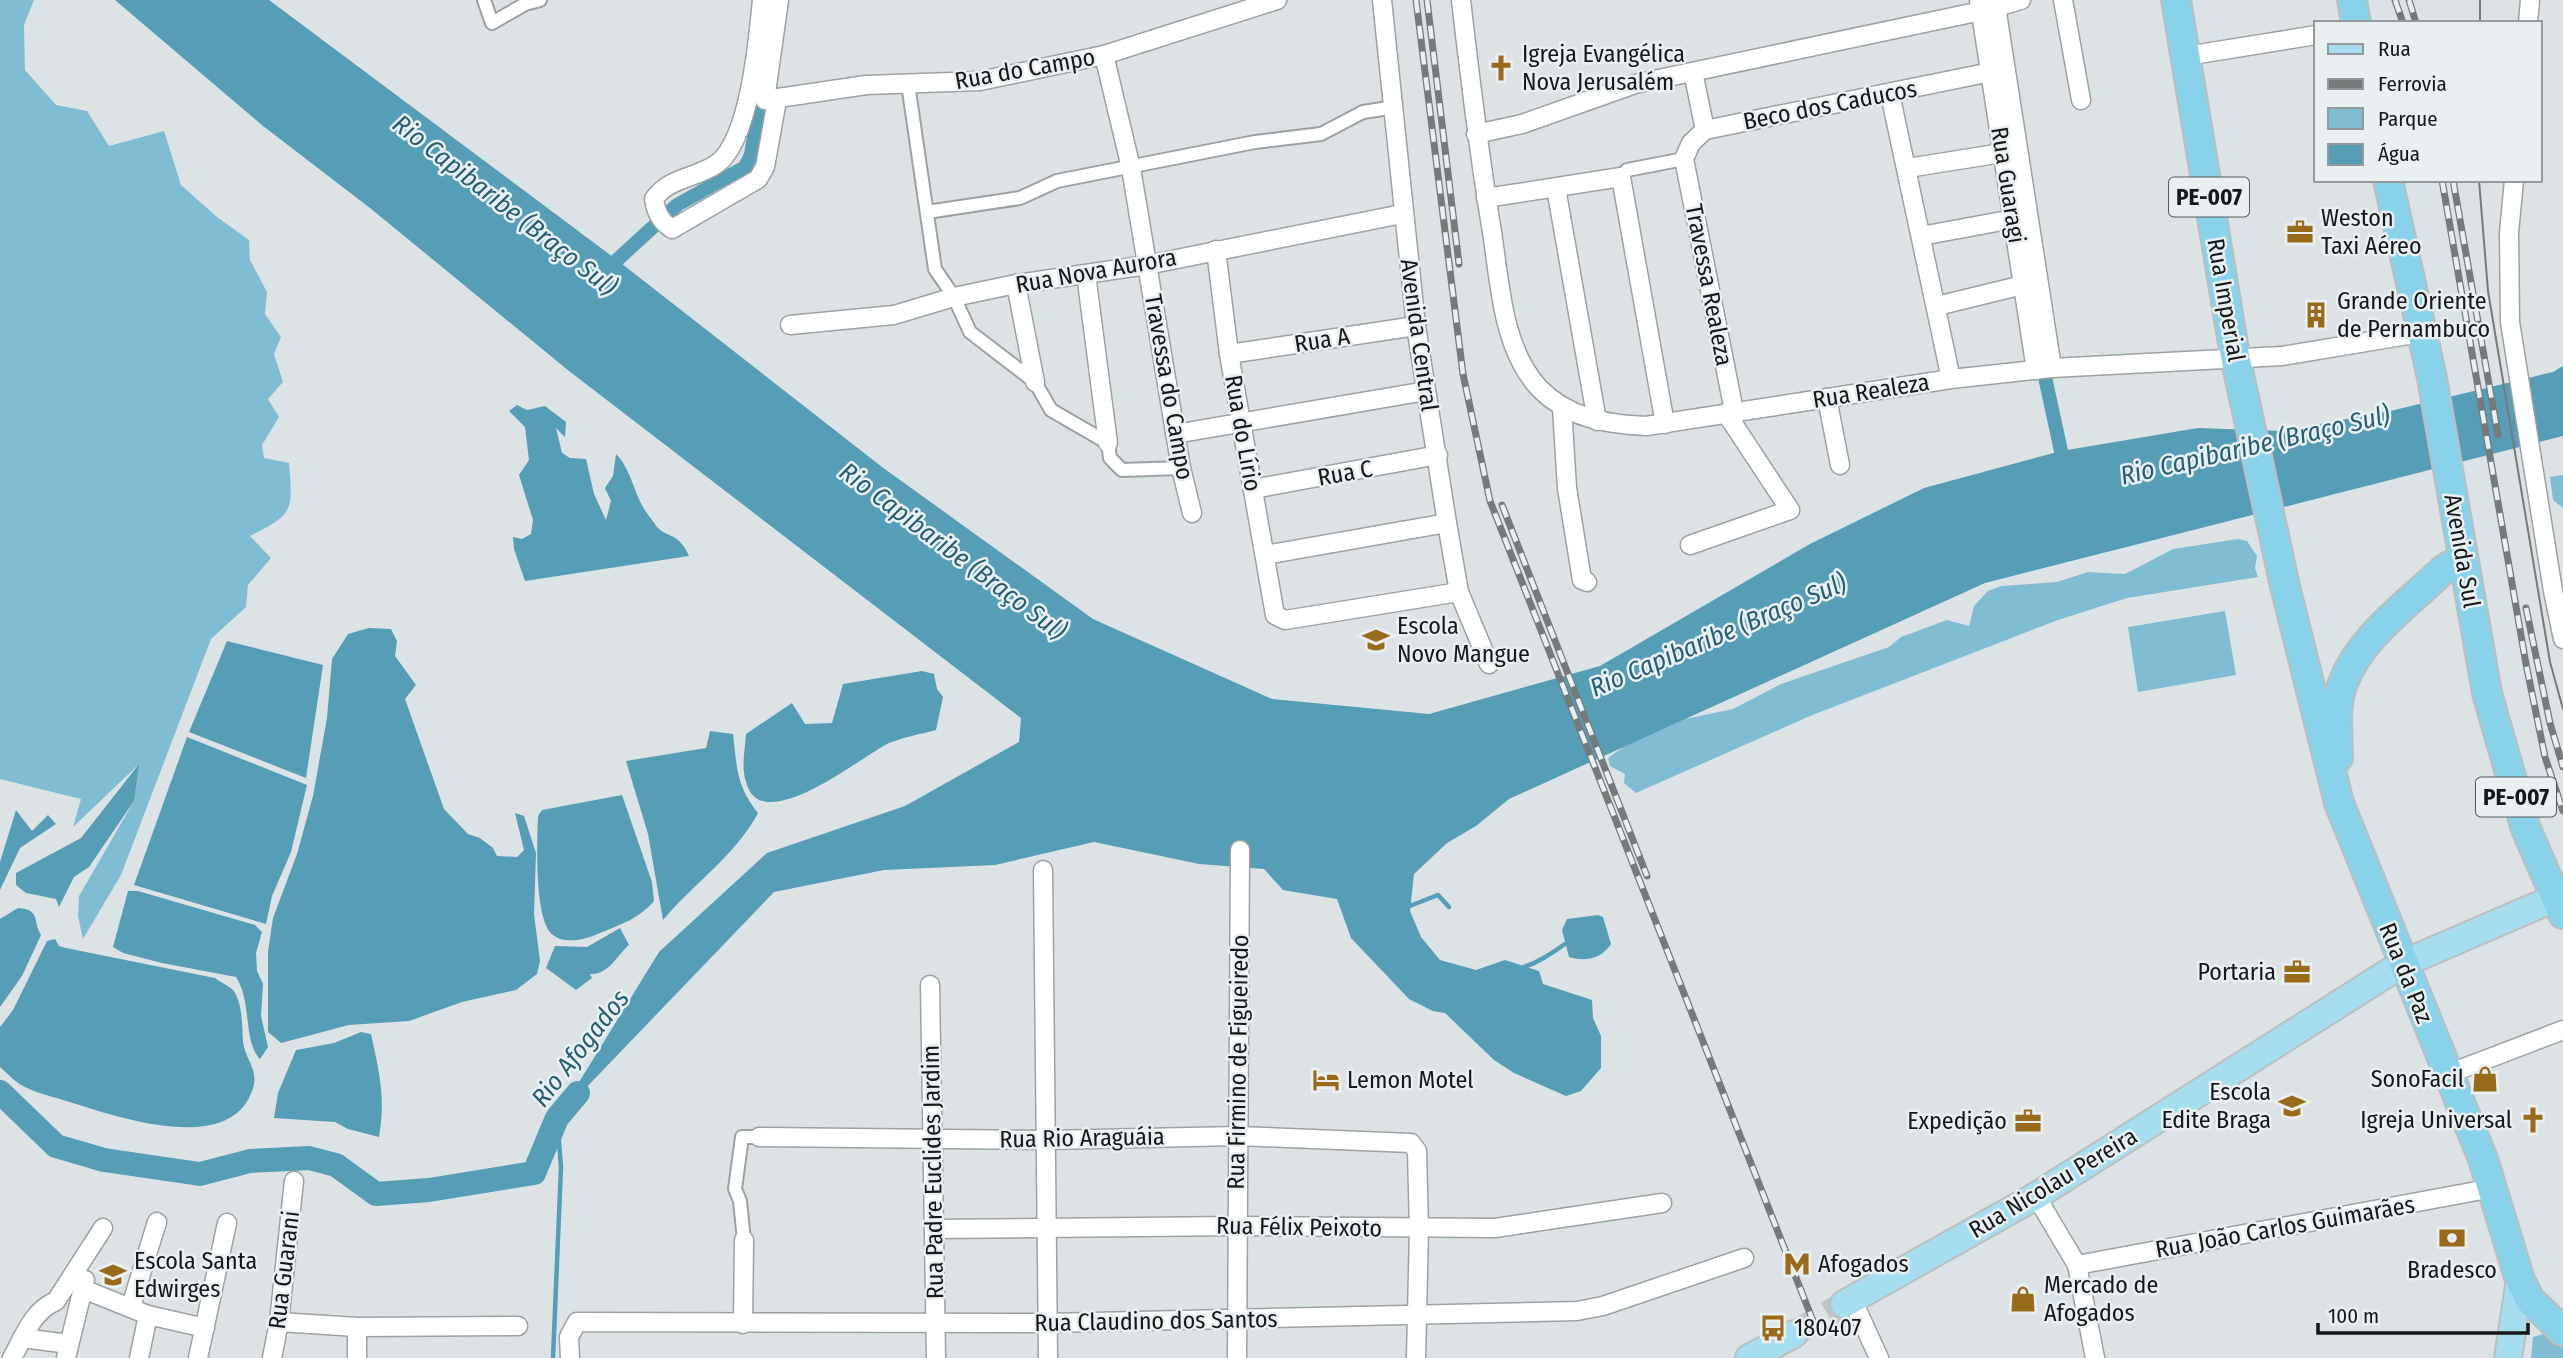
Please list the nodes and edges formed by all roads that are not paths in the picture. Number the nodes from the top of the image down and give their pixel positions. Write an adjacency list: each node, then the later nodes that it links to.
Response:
1 (484, 0): 2 (street)
2 (540, 0)
3 (762, 0): 23 (street)
4 (779, 0): 23 (street)
5 (1277, 0): 17 (street, Rua do Campo)
6 (1382, 0): 25 (street, Avenida Central)
7 (1461, 0): 27 (street)
8 (2021, 0): 13 (street)
9 (2063, 0): 24 (street)
10 (2176, 0): 18 (highway, Rua Imperial / PE-007)
11 (2352, 0): 14 (highway)
12 (2530, 0): 15 (street)
13 (1988, 4): 19 (street); 20 (street, Rua Guaragi); 53 (street)
14 (2356, 21)
15 (2528, 21)
16 (2314, 35): 18 (street)
17 (1104, 55): 21 (street, Rua do Campo); 30 (street, Travessa do Campo)
18 (2186, 56): 52 (highway, Rua Imperial / PE-007)
19 (1693, 72): 26 (street); 27 (street)
20 (1991, 72): 22 (street, Beco dos Caducos); 28 (street, Rua Guaragi)
21 (908, 84): 23 (street, Rua do Campo); 37 (street)
22 (1890, 94): 26 (street, Beco dos Caducos); 31 (street)
23 (771, 100)
24 (2081, 100)
25 (1395, 107): 30 (street); 38 (street, Avenida Central)
26 (1705, 131): 29 (street)
27 (1476, 134): 36 (street)
28 (2002, 153): 31 (street); 39 (street, Rua Guaragi)
29 (1684, 159): 32 (street); 59 (street, Travessa Realeza)
30 (1131, 168): 37 (street); 42 (street, Travessa do Campo)
31 (1908, 168): 40 (street)
32 (1621, 177): 35 (street); 62 (street)
33 (2388, 182): 50 (highway, Avenida Sul / PE-007)
34 (2514, 182): 77 (street)
35 (1556, 188): 36 (street); 60 (street)
36 (1486, 198): 58 (street, Rua Realeza)
37 (927, 212): 46 (street)
38 (1402, 214): 41 (street, Rua Nova Aurora); 49 (street, Avenida Central)
39 (2013, 219): 40 (street); 45 (street, Rua Guaragi)
40 (1922, 236): 47 (street)
41 (1216, 250): 42 (street, Rua Nova Aurora); 51 (street, Rua do Lírio)
42 (1147, 265): 43 (street, Rua Nova Aurora); 63 (street, Travessa do Campo)
43 (1086, 274): 44 (street, Rua Nova Aurora); 64 (street)
44 (1016, 284): 46 (street, Rua Nova Aurora); 55 (street)
45 (2023, 285): 47 (street); 53 (street, Rua Guaragi)
46 (954, 297): 48 (street, Rua Nova Aurora); 55 (street)
47 (1937, 306): 54 (street)
48 (790, 325)
49 (1416, 326): 51 (street, Rua A); 56 (street, Avenida Central)
50 (2420, 333): 52 (street, Rua Realeza); 73 (highway, Avenida Sul / PE-007)
51 (1229, 354): 61 (street, Rua do Lírio)
52 (2235, 356): 53 (street, Rua Realeza); 75 (highway, Rua Imperial / PE-007)
53 (2044, 369): 54 (street, Rua Realeza)
54 (1951, 379): 57 (street, Rua Realeza)
55 (1035, 382): 64 (street)
56 (1426, 391): 61 (street); 65 (street, Avenida Central)
57 (1828, 398): 59 (street, Rua Realeza); 66 (street)
58 (1562, 408): 60 (street, Rua Realeza); 74 (street)
59 (1730, 412): 62 (street, Rua Realeza); 71 (street, Travessa Realeza)
60 (1597, 421): 62 (street, Rua Realeza)
61 (1241, 424): 63 (street); 68 (street, Rua do Lírio)
62 (1665, 424)
63 (1175, 434): 67 (street, Travessa do Campo)
64 (1108, 443): 67 (street)
65 (1438, 456): 68 (street, Rua C); 70 (street, Avenida Central)
66 (1840, 465)
67 (1181, 468): 69 (street, Travessa do Campo)
68 (1253, 489): 72 (street, Rua do Lírio)
69 (1192, 513)
70 (1447, 523): 72 (street); 76 (street, Avenida Central)
71 (1690, 545)
72 (1265, 555): 76 (street, Rua do Lírio)
73 (2465, 568): 79 (highway); 82 (highway, Avenida Sul / PE-007)
74 (1587, 582)
75 (2285, 586): 79 (highway, Rua da Paz / PE-007)
76 (1459, 592): 78 (street, Avenida Central)
77 (2563, 639)
78 (1489, 664)
79 (2339, 803): 83 (highway, Rua da Paz / PE-007)
80 (1240, 850): 87 (street, Rua Firmino de Figueiredo)
81 (1043, 870): 90 (street)
82 (2559, 906): 83 (main road, Rua Nicolau Pereira)
83 (2402, 964): 86 (highway, Rua da Paz / PE-007); 93 (main road, Rua Nicolau Pereira)
84 (930, 985): 89 (street, Rua Padre Euclides Jardim)
85 (2563, 1030): 86 (street)
86 (2448, 1074): 92 (highway, Rua da Paz / PE-007)
87 (1238, 1136): 90 (street, Rua Rio Araguáia); 97 (street, Rua Firmino de Figueiredo); 99 (street, Rua Rio Araguáia)
88 (759, 1138): 89 (street, Rua Rio Araguáia); 102 (street)
89 (933, 1139): 90 (street, Rua Rio Araguáia); 100 (street, Rua Padre Euclides Jardim)
90 (1047, 1140): 101 (street)
91 (294, 1181): 112 (street, Rua Guarani)
92 (2493, 1188): 105 (street, Rua João Carlos Guimarães); 106 (highway, Rua da Paz / PE-007)
93 (2036, 1196): 105 (street); 108 (main road, Rua Nicolau Pereira)
94 (1662, 1203): 99 (street, Rua Félix Peixoto)
95 (157, 1222): 109 (street)
96 (227, 1223): 118 (street)
97 (1236, 1226): 99 (street, Rua Félix Peixoto); 101 (street, Rua Félix Peixoto); 111 (street, Rua Firmino de Figueiredo)
98 (103, 1228): 103 (street)
99 (1419, 1228): 110 (street)
100 (934, 1229): 101 (street, Rua Félix Peixoto); 113 (street, Rua Padre Euclides Jardim)
101 (1048, 1229): 114 (street)
102 (744, 1240): 115 (street)
103 (90, 1249): 107 (street); 121 (street)
104 (1744, 1258): 110 (street, Rua Claudino dos Santos)
105 (2077, 1265): 135 (street)
106 (2520, 1280): 119 (highway); 136 (main road, Rua da Paz / PE-007)
107 (83, 1289): 109 (street); 122 (street)
108 (1848, 1301): 134 (street)
109 (140, 1311): 118 (street); 124 (street)
110 (1418, 1316): 111 (street, Rua Claudino dos Santos); 132 (street)
111 (1237, 1319): 114 (street, Rua Claudino dos Santos); 131 (street, Rua Firmino de Figueiredo)
112 (279, 1322): 116 (street); 126 (street, Rua Guarani)
113 (935, 1323): 114 (street, Rua Claudino dos Santos); 115 (street, Rua Claudino dos Santos); 129 (street, Rua Padre Euclides Jardim)
114 (1047, 1323): 130 (street)
115 (743, 1324): 128 (street, Rua Claudino dos Santos)
116 (357, 1326): 117 (street); 127 (street)
117 (518, 1326)
118 (205, 1328): 125 (street)
119 (2563, 1331)
120 (1794, 1334): 133 (main road)
121 (22, 1338): 122 (street); 123 (street)
122 (67, 1351)
123 (12, 1358)
124 (139, 1358)
125 (198, 1358)
126 (272, 1358)
127 (357, 1358)
128 (570, 1358)
129 (936, 1358)
130 (1048, 1358)
131 (1237, 1358)
132 (1416, 1358)
133 (1749, 1358)
134 (1879, 1358)
135 (2095, 1358)
136 (2508, 1358)

